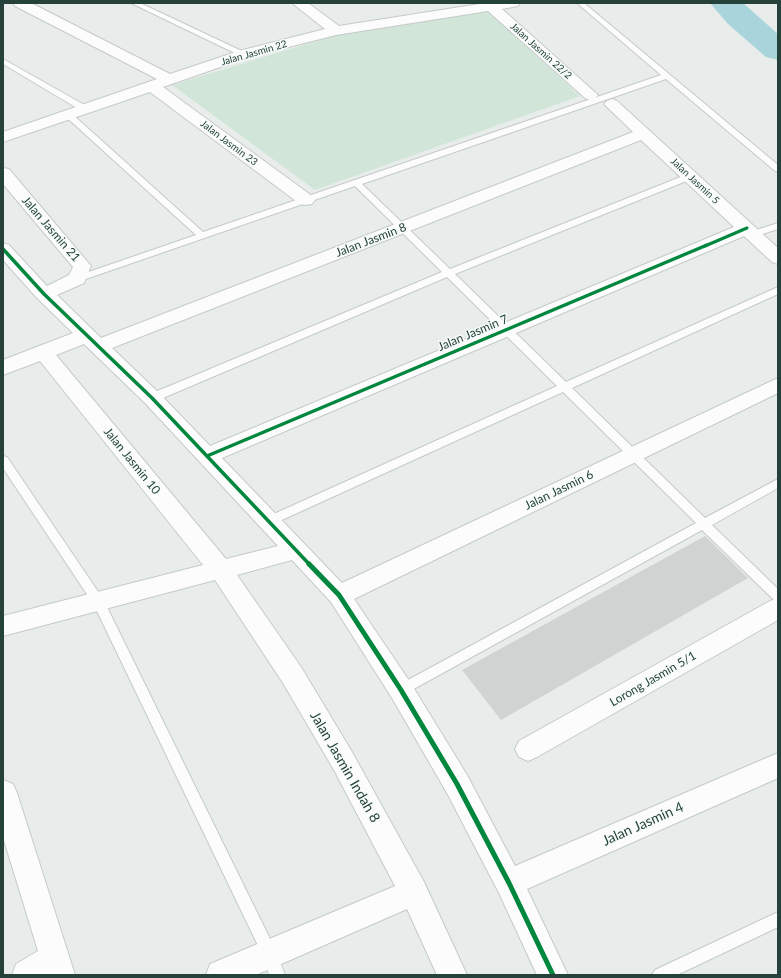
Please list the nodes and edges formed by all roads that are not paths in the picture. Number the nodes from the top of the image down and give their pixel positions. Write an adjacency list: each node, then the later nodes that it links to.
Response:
1 (134, 3): 8 (lane)
2 (299, 3): 7 (street)
3 (513, 3): 6 (street, Jalan Jasmin 22)
4 (580, 3): 10 (lane)
5 (13, 4): 11 (street)
6 (491, 6): 7 (street, Jalan Jasmin 22); 13 (street, Jalan Jasmin 22/2)
7 (336, 31): 8 (street, Jalan Jasmin 22)
8 (244, 54): 11 (street, Jalan Jasmin 22)
9 (3, 61): 15 (lane)
10 (666, 76): 19 (lane); 22 (lane)
11 (170, 80): 12 (street, Jalan Jasmin 22)
12 (152, 86): 15 (street, Jalan Jasmin 22); 23 (street, Jalan Jasmin 23)
13 (590, 95)
14 (612, 104): 17 (street, Jalan Jasmin 5)
15 (85, 109): 16 (street, Jalan Jasmin 22)
16 (68, 115): 18 (street, Jalan Jasmin 22); 27 (lane)
17 (644, 133): 21 (street, Jalan Jasmin 5); 25 (street, Jalan Jasmin 8)
18 (3, 137)
19 (778, 169)
20 (3, 173): 31 (street, Jalan Jasmin 21)
21 (691, 176): 26 (street, Jalan Jasmin 5); 30 (lane)
22 (357, 183): 23 (lane); 25 (lane)
23 (306, 200): 27 (lane)
24 (778, 226): 26 (lane)
25 (402, 227): 30 (lane); 35 (street, Jalan Jasmin 8)
26 (750, 231): 29 (street, Jalan Jasmin 5); 34 (street, Jalan Jasmin 7)
27 (202, 236): 31 (lane)
28 (3, 249): 33 (street)
29 (778, 258)
30 (449, 273): 34 (lane); 40 (lane)
31 (77, 279): 33 (street, Jalan Jasmin 21)
32 (778, 290): 39 (lane)
33 (44, 294): 35 (street)
34 (506, 330): 39 (lane); 42 (street, Jalan Jasmin 7)
35 (92, 341): 36 (street, Jalan Jasmin 8); 40 (street)
36 (43, 352): 37 (street, Jalan Jasmin 8); 48 (street, Jalan Jasmin 10)
37 (3, 368)
38 (778, 385): 41 (street, Jalan Jasmin 6)
39 (564, 386): 41 (lane); 45 (lane)
40 (152, 398): 42 (street)
41 (633, 455): 46 (lane); 49 (street, Jalan Jasmin 6)
42 (207, 456): 45 (street)
43 (3, 460): 51 (lane)
44 (778, 483): 46 (lane)
45 (269, 521): 47 (street)
46 (704, 524): 50 (lane); 54 (lane)
47 (296, 550): 48 (street); 49 (street)
48 (221, 570): 51 (street); 59 (street, Jalan Jasmin Indah 8)
49 (339, 595): 54 (street)
50 (778, 597)
51 (99, 602): 53 (street); 61 (lane)
52 (778, 608): 55 (street, Lorong Jasmin 5/1)
53 (3, 626)
54 (401, 690): 58 (street)
55 (528, 749)
56 (778, 765): 58 (street, Jalan Jasmin 4)
57 (3, 793): 62 (street)
58 (509, 883): 66 (street)
59 (414, 892): 61 (street); 65 (street, Jalan Jasmin Indah 8)
60 (778, 919): 67 (lane)
61 (273, 964): 64 (street)
62 (57, 967): 63 (street)
63 (27, 975)
64 (221, 975)
65 (452, 975)
66 (553, 975)
67 (660, 975)

